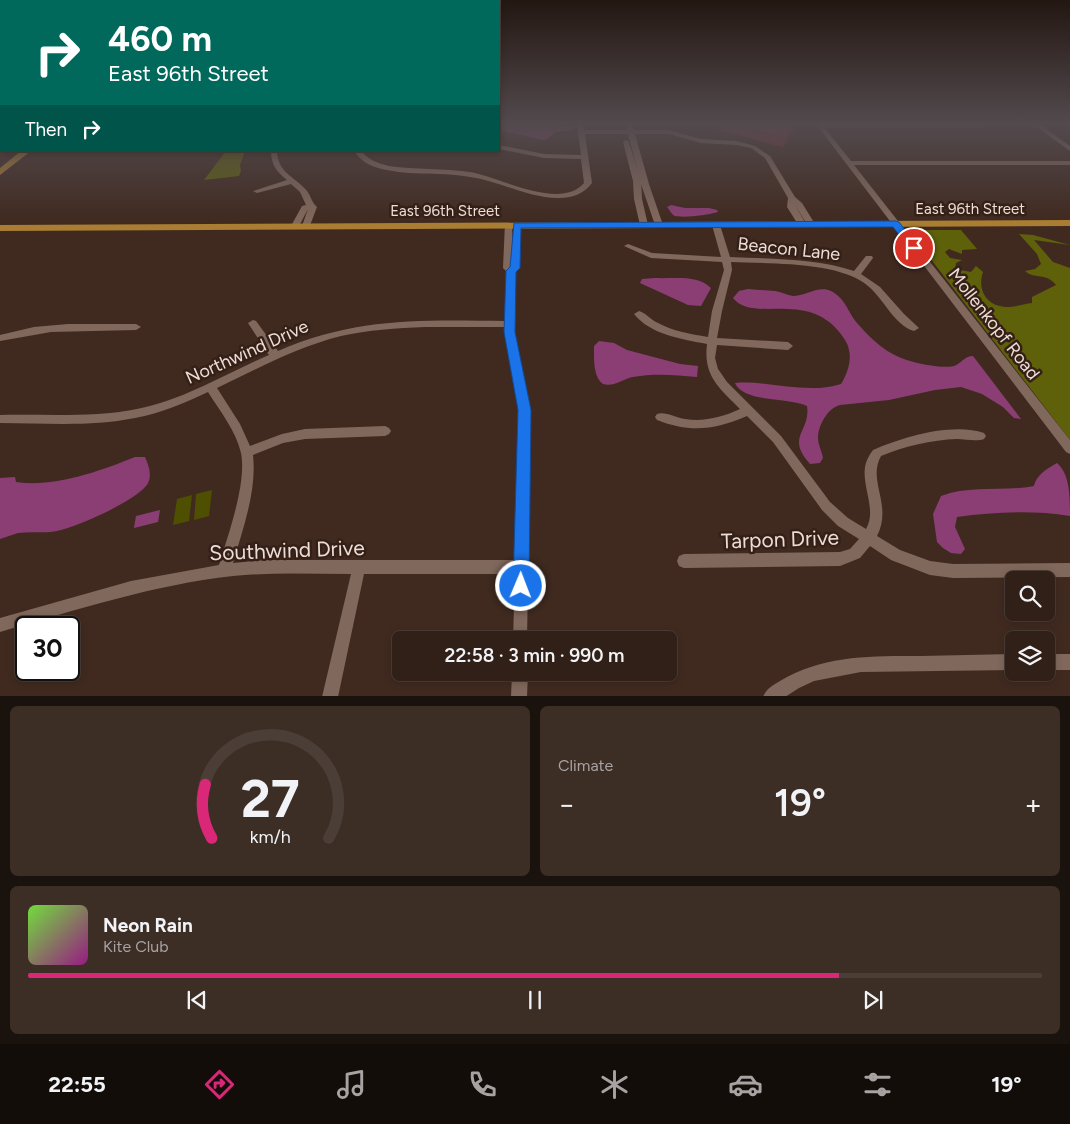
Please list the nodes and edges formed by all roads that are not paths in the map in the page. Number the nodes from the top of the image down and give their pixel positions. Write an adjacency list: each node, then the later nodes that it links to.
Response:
1 (21, 156): 12 (main road)
2 (273, 156): 13 (street)
3 (362, 156): 9 (street)
4 (573, 156): 9 (street)
5 (632, 156): 21 (street)
6 (636, 156): 22 (street)
7 (767, 156): 18 (street)
8 (845, 156): 10 (street, Mollenkopf Road)
9 (585, 157)
10 (850, 163): 11 (street); 19 (street, Mollenkopf Road)
11 (1070, 163)
12 (0, 172)
13 (292, 181): 14 (street); 15 (street)
14 (257, 191)
15 (310, 206): 23 (street); 24 (street)
16 (1070, 223): 19 (main road, East 96th Street)
17 (716, 224): 18 (main road, East 96th Street); 22 (main road, East 96th Street); 28 (street)
18 (806, 224): 19 (main road, East 96th Street)
19 (896, 224): 45 (street, Mollenkopf Road)
20 (513, 225): 21 (main road, East 96th Street); 24 (main road, East 96th Street); 32 (street)
21 (644, 225): 22 (main road, East 96th Street)
22 (659, 225)
23 (295, 226): 24 (main road, East 96th Street); 25 (main road, East 96th Street)
24 (306, 226)
25 (0, 228)
26 (628, 246): 28 (street, Beacon Lane)
27 (869, 258): 29 (street)
28 (727, 259): 29 (street, Beacon Lane); 36 (street)
29 (855, 275): 34 (street, Beacon Lane)
30 (639, 314): 36 (street)
31 (253, 323): 38 (street)
32 (510, 324): 38 (street, Northwind Drive); 50 (street)
33 (136, 327): 35 (street)
34 (914, 328)
35 (0, 338)
36 (712, 341): 37 (street); 40 (street)
37 (788, 346)
38 (275, 355): 39 (street, Northwind Drive)
39 (210, 386): 42 (street, Northwind Drive); 46 (street)
40 (749, 410): 41 (street); 47 (street)
41 (661, 417)
42 (0, 419)
43 (385, 431): 46 (street)
44 (980, 436): 47 (street)
45 (1070, 449)
46 (247, 452): 51 (street)
47 (868, 538): 48 (street, Tarpon Drive); 52 (street)
48 (684, 561)
49 (359, 567): 50 (street, Southwind Drive); 51 (street, Southwind Drive); 59 (street)
50 (522, 567): 54 (street)
51 (225, 569): 53 (street, Southwind Drive)
52 (1070, 570)
53 (0, 625)
54 (520, 631)
55 (1005, 662): 61 (street)
56 (1055, 662): 57 (street)
57 (1070, 662)
58 (520, 681): 60 (street)
59 (330, 696)
60 (520, 696)
61 (771, 696)

